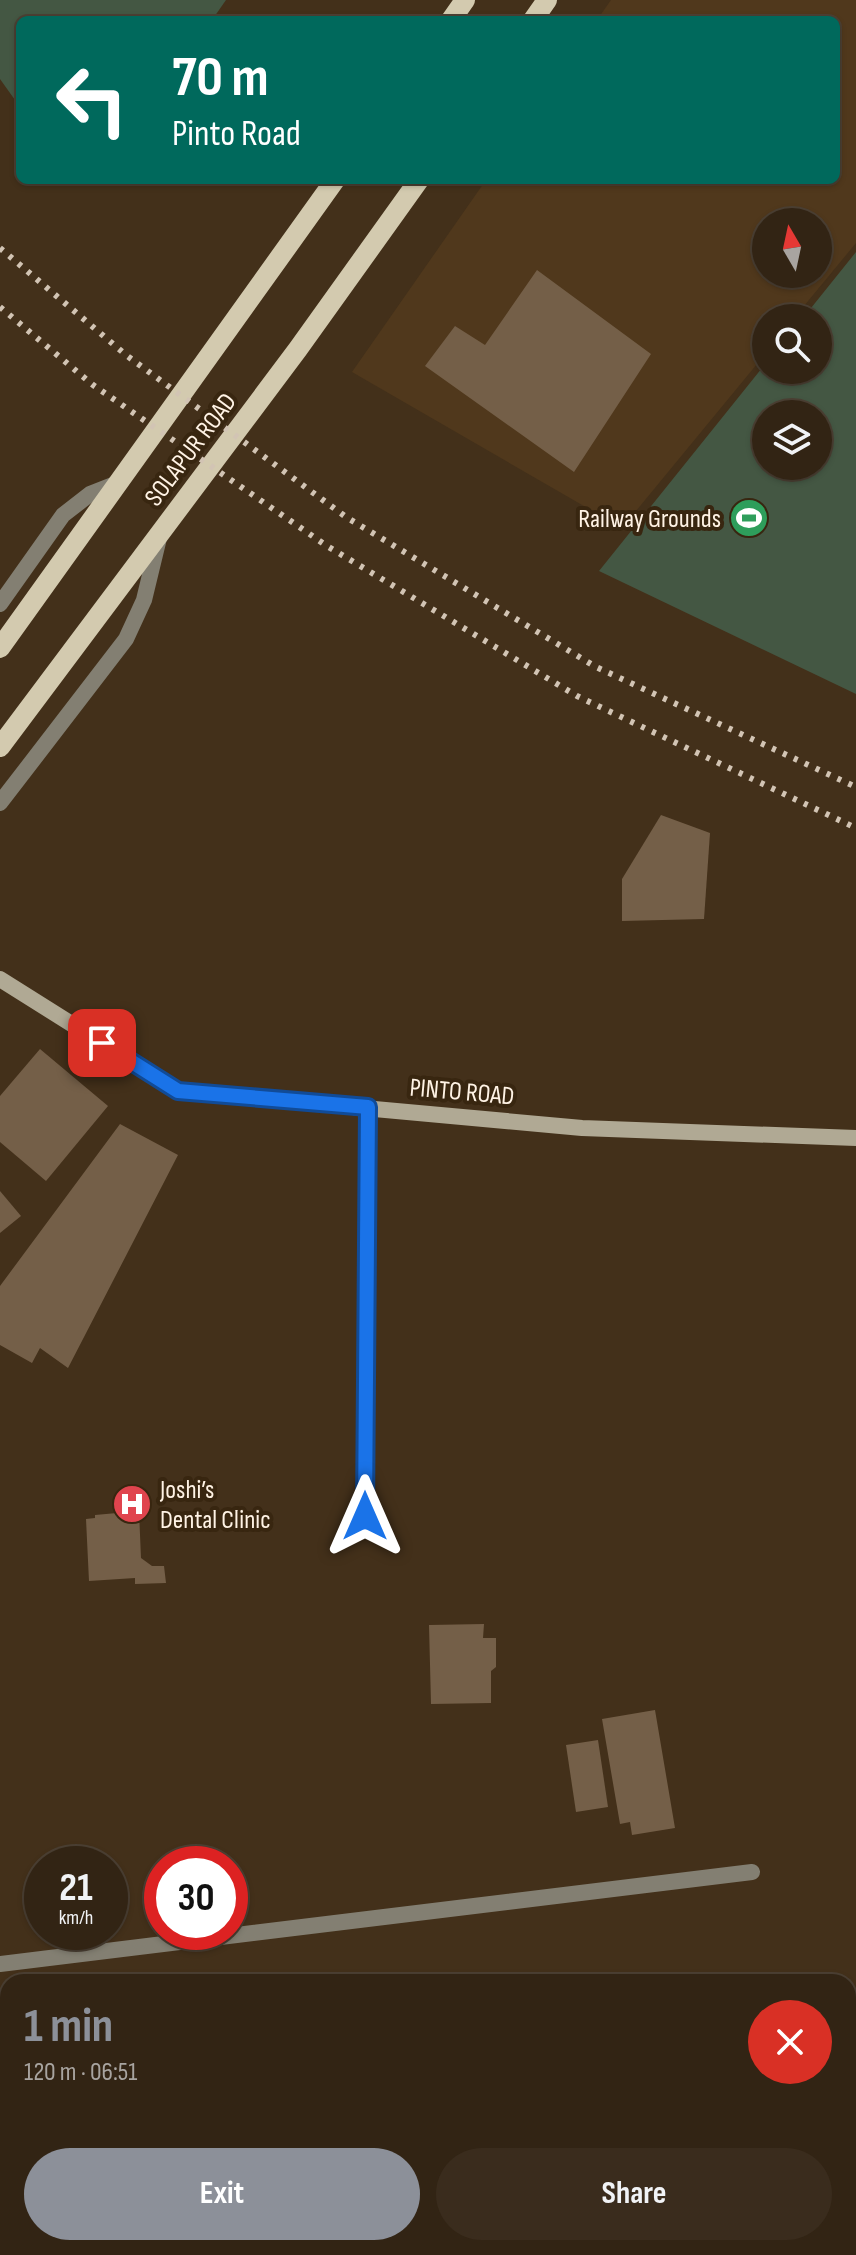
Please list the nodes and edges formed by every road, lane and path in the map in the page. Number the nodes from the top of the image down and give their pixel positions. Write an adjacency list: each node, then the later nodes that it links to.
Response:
1 (332, 184): 3 (main road)
2 (416, 184): 4 (main road, SOLAPUR ROAD)
3 (118, 483): 5 (street); 6 (main road)
4 (161, 532): 7 (main road, SOLAPUR ROAD); 8 (street)
5 (0, 604)
6 (0, 648)
7 (0, 747)
8 (0, 803)
9 (0, 979): 10 (street, PINTO ROAD)
10 (368, 1107): 11 (street, PINTO ROAD); 12 (street)
11 (856, 1138)
12 (365, 1516)
13 (752, 1872): 14 (street)
14 (0, 1964)

